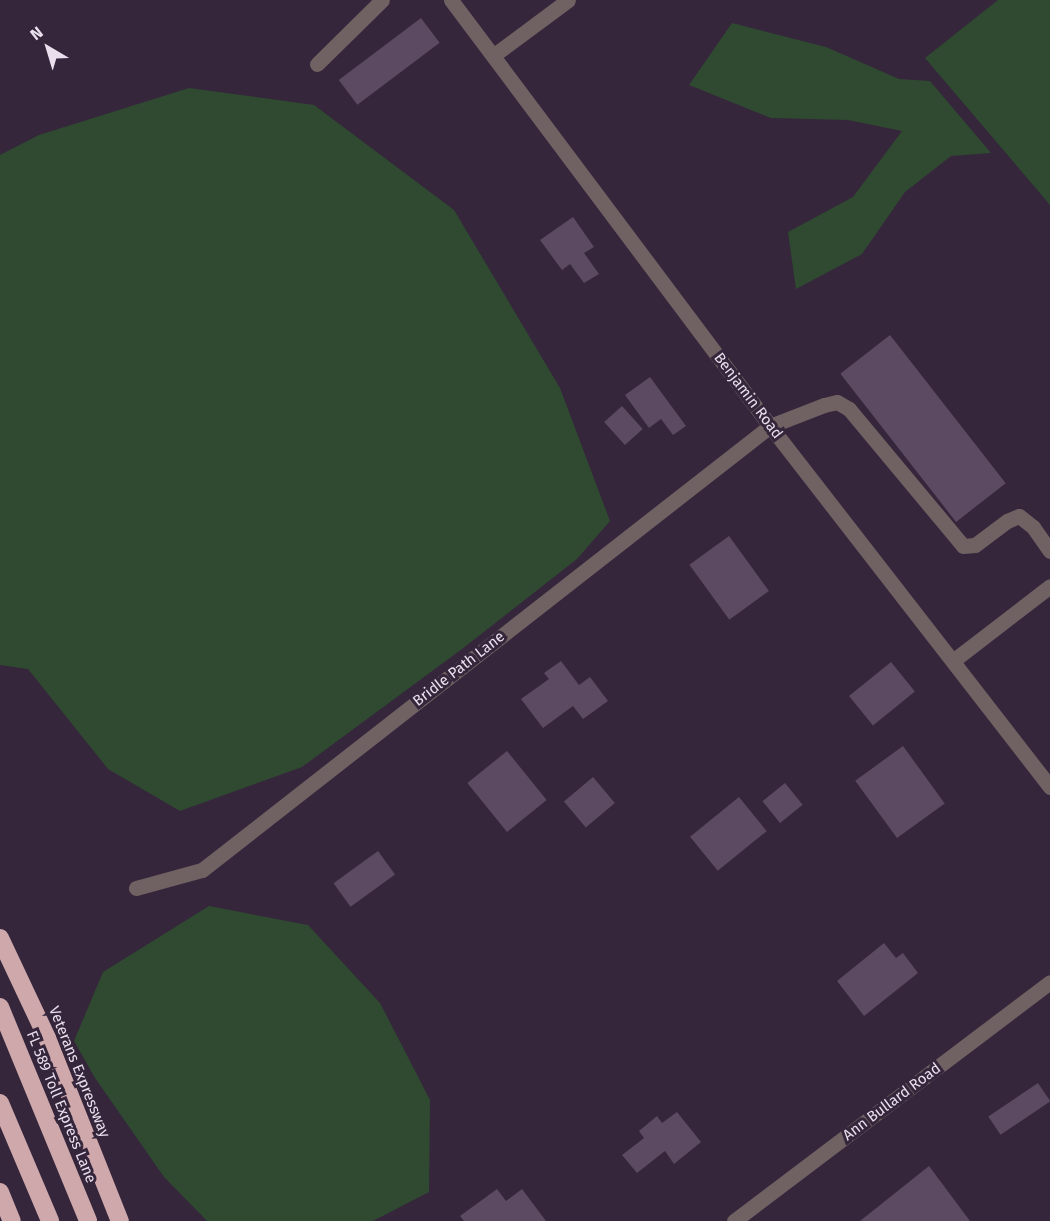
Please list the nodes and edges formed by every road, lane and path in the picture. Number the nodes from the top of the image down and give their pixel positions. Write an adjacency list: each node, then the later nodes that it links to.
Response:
1 (451, 0): 4 (street, Benjamin Road)
2 (568, 0): 4 (street)
3 (372, 3): 5 (street)
4 (494, 56): 6 (street, Benjamin Road)
5 (318, 64)
6 (770, 426): 7 (street, Bridle Path Lane); 9 (street, Benjamin Road); 11 (street, Bridle Path Lane)
7 (1050, 551)
8 (1050, 586): 9 (street)
9 (954, 660): 10 (street, Benjamin Road)
10 (1050, 787)
11 (136, 888)
12 (0, 938): 20 (highway, Veterans Expressway)
13 (1050, 982): 21 (street, Ann Bullard Road)
14 (0, 1007): 19 (highway, FL 589 Toll Express Lane)
15 (0, 1103): 18 (highway)
16 (0, 1192): 17 (highway)
17 (12, 1221)
18 (50, 1221)
19 (88, 1221)
20 (120, 1221)
21 (734, 1221)

